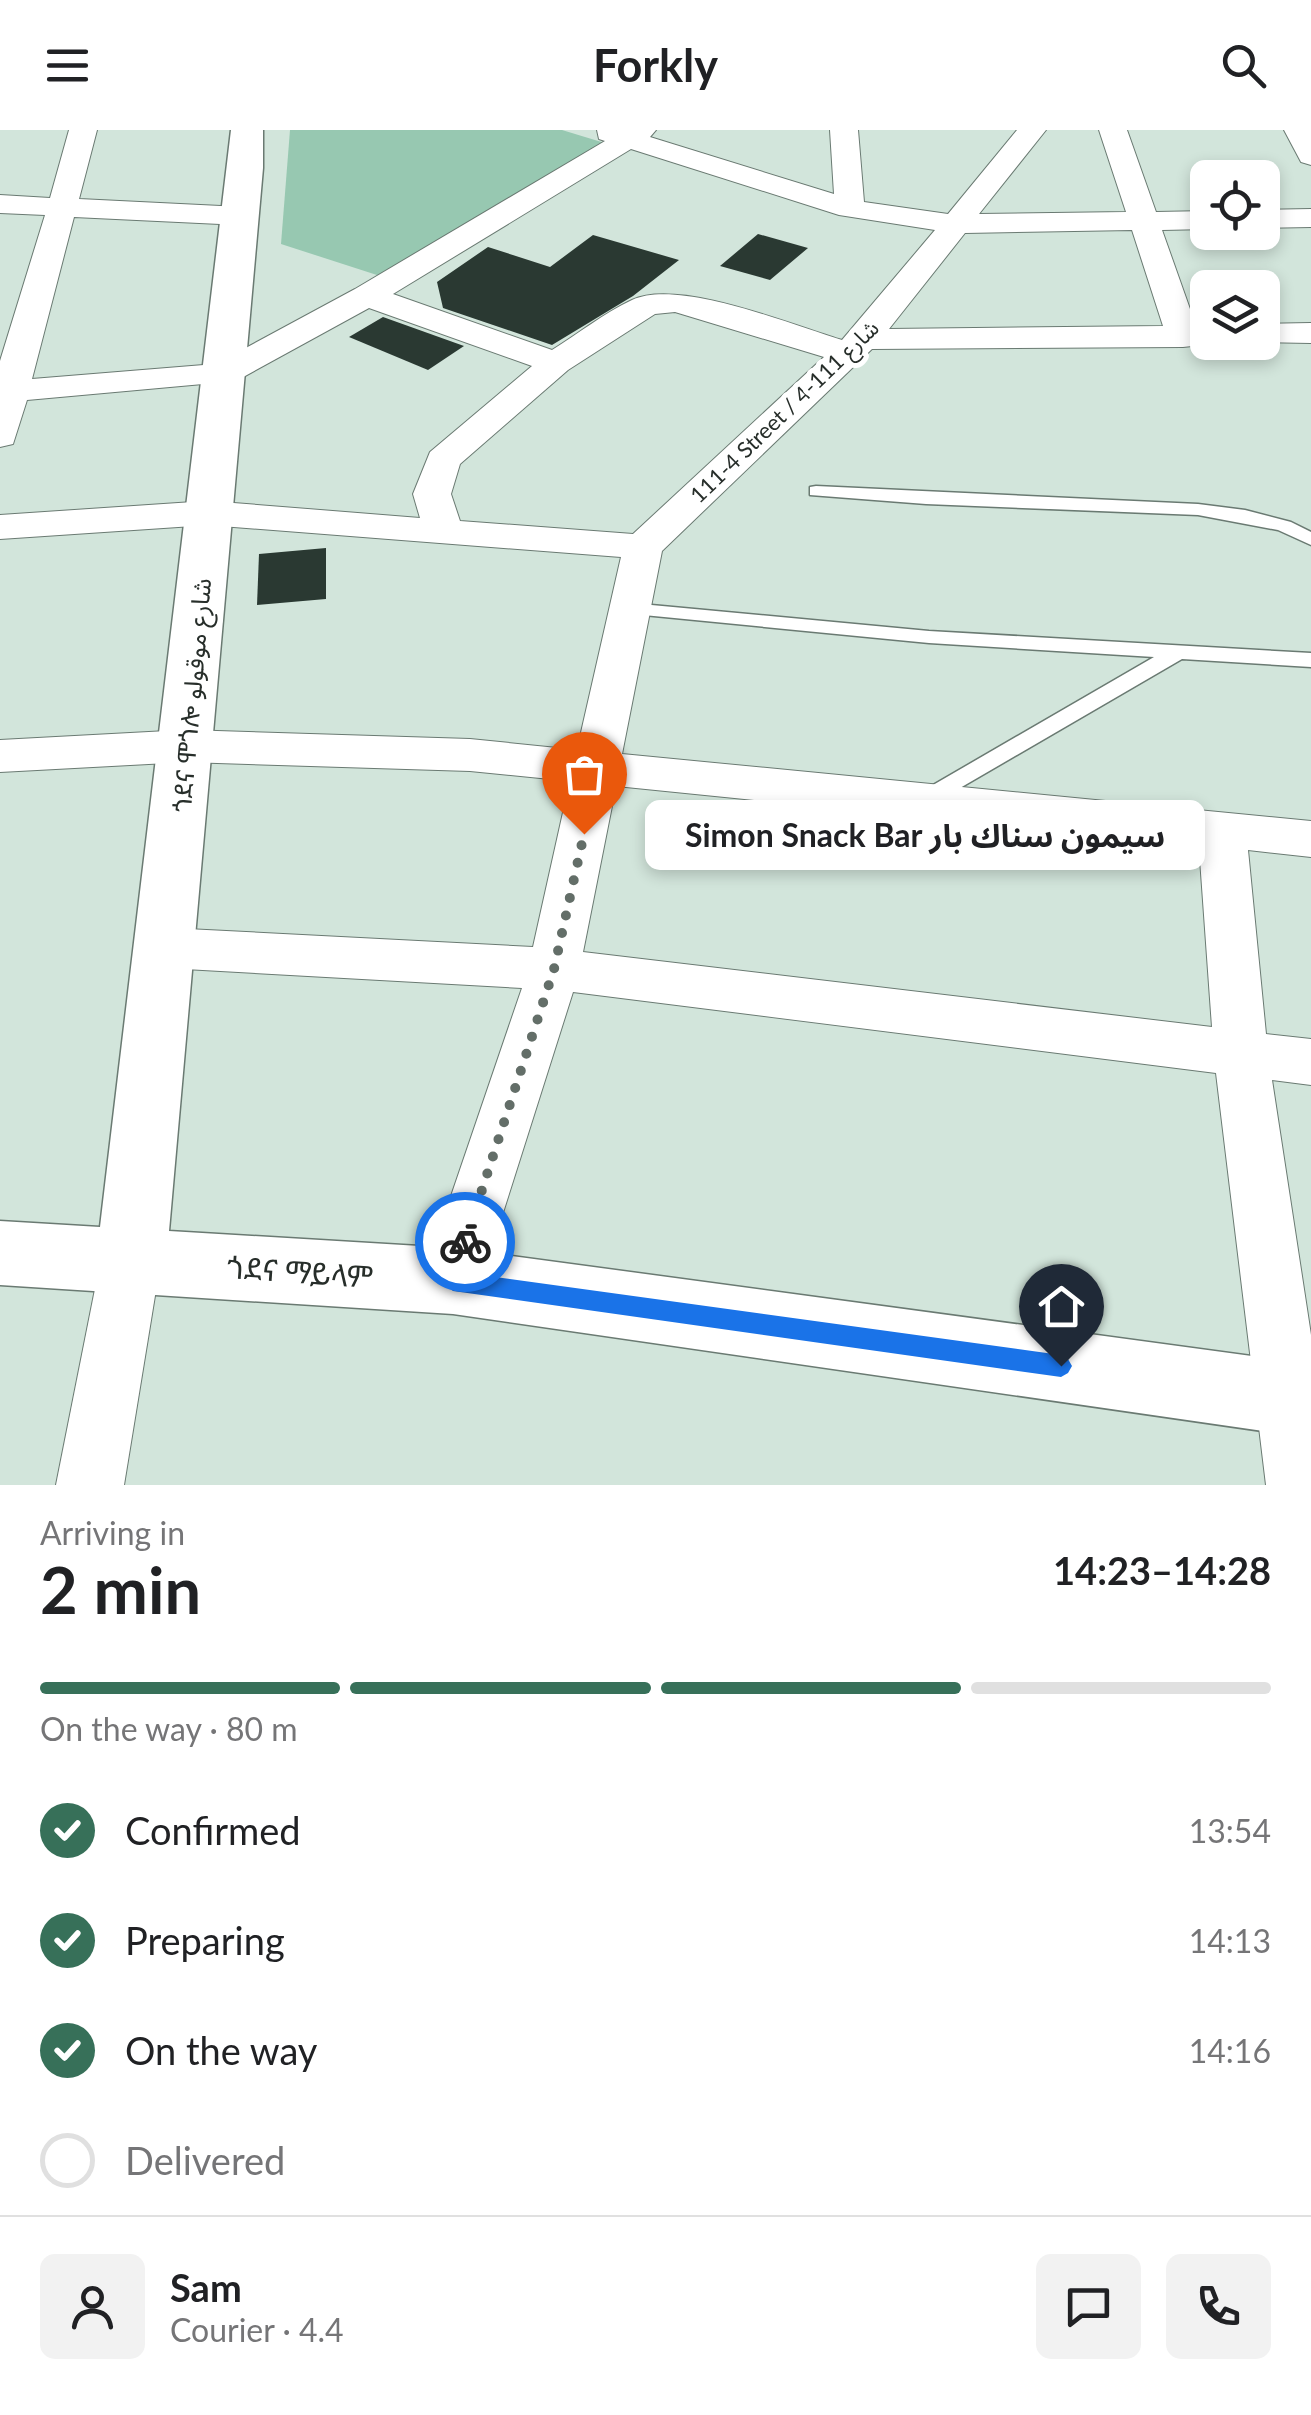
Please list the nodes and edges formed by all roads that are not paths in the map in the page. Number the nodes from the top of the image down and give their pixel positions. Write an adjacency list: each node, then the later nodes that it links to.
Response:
1 (84, 130): 8 (street)
2 (247, 130): 10 (street, ጎደና ሞጎሎ شارع موقولو)
3 (844, 130): 9 (street)
4 (1032, 130): 15 (street, 111-4 Street / شارع 111-4)
5 (1113, 130): 14 (street)
6 (623, 133): 9 (street); 16 (street)
7 (0, 204): 8 (street)
8 (62, 207): 10 (street); 24 (street)
9 (850, 209): 15 (street)
10 (241, 216): 23 (street, ጎደና ሞጎሎ شارع موقولو)
11 (1311, 218): 12 (street)
12 (1280, 219)
13 (1190, 221): 14 (street)
14 (1144, 222): 15 (street); 17 (street)
15 (953, 224): 21 (street, 111-4 Street / شارع 111-4)
16 (367, 296): 22 (street); 23 (street)
17 (1190, 325)
18 (1311, 333): 19 (street)
19 (1280, 334)
20 (1190, 336): 21 (street)
21 (856, 346): 22 (street); 31 (street, 111-4 Street / شارع 111-4)
22 (556, 362): 29 (street)
23 (224, 374): 24 (street); 27 (street, ጎደና ሞጎሎ شارع موقولو)
24 (7, 379): 25 (street)
25 (0, 436)
26 (816, 490): 30 (lane)
27 (208, 513): 28 (street); 29 (street); 35 (street, ጎደና ሞጎሎ شارع موقولو)
28 (0, 527)
29 (443, 531): 31 (street)
30 (1311, 538)
31 (643, 547): 32 (street)
32 (630, 610): 33 (lane); 37 (street)
33 (1174, 654): 34 (lane); 38 (lane)
34 (1311, 660)
35 (186, 746): 36 (street); 37 (street); 41 (street, ጎደና ሞጎሎ شارع موقولو)
36 (0, 756)
37 (599, 766): 38 (street); 42 (street)
38 (929, 798): 39 (street)
39 (1222, 828): 40 (street); 43 (street)
40 (1311, 839)
41 (167, 948): 42 (street); 46 (street, ጎደና ሞጎሎ شارع موقولو)
42 (554, 969): 43 (street); 47 (street)
43 (1242, 1054): 44 (street); 48 (street)
44 (1311, 1062)
45 (0, 1253): 46 (street, ጎደና ማይላም)
46 (131, 1259): 47 (street, ጎደና ማይላም); 49 (street)
47 (453, 1281): 48 (street, ጎደና ማይላም)
48 (1300, 1399): 50 (street)
49 (90, 1485)
50 (1300, 1485)

